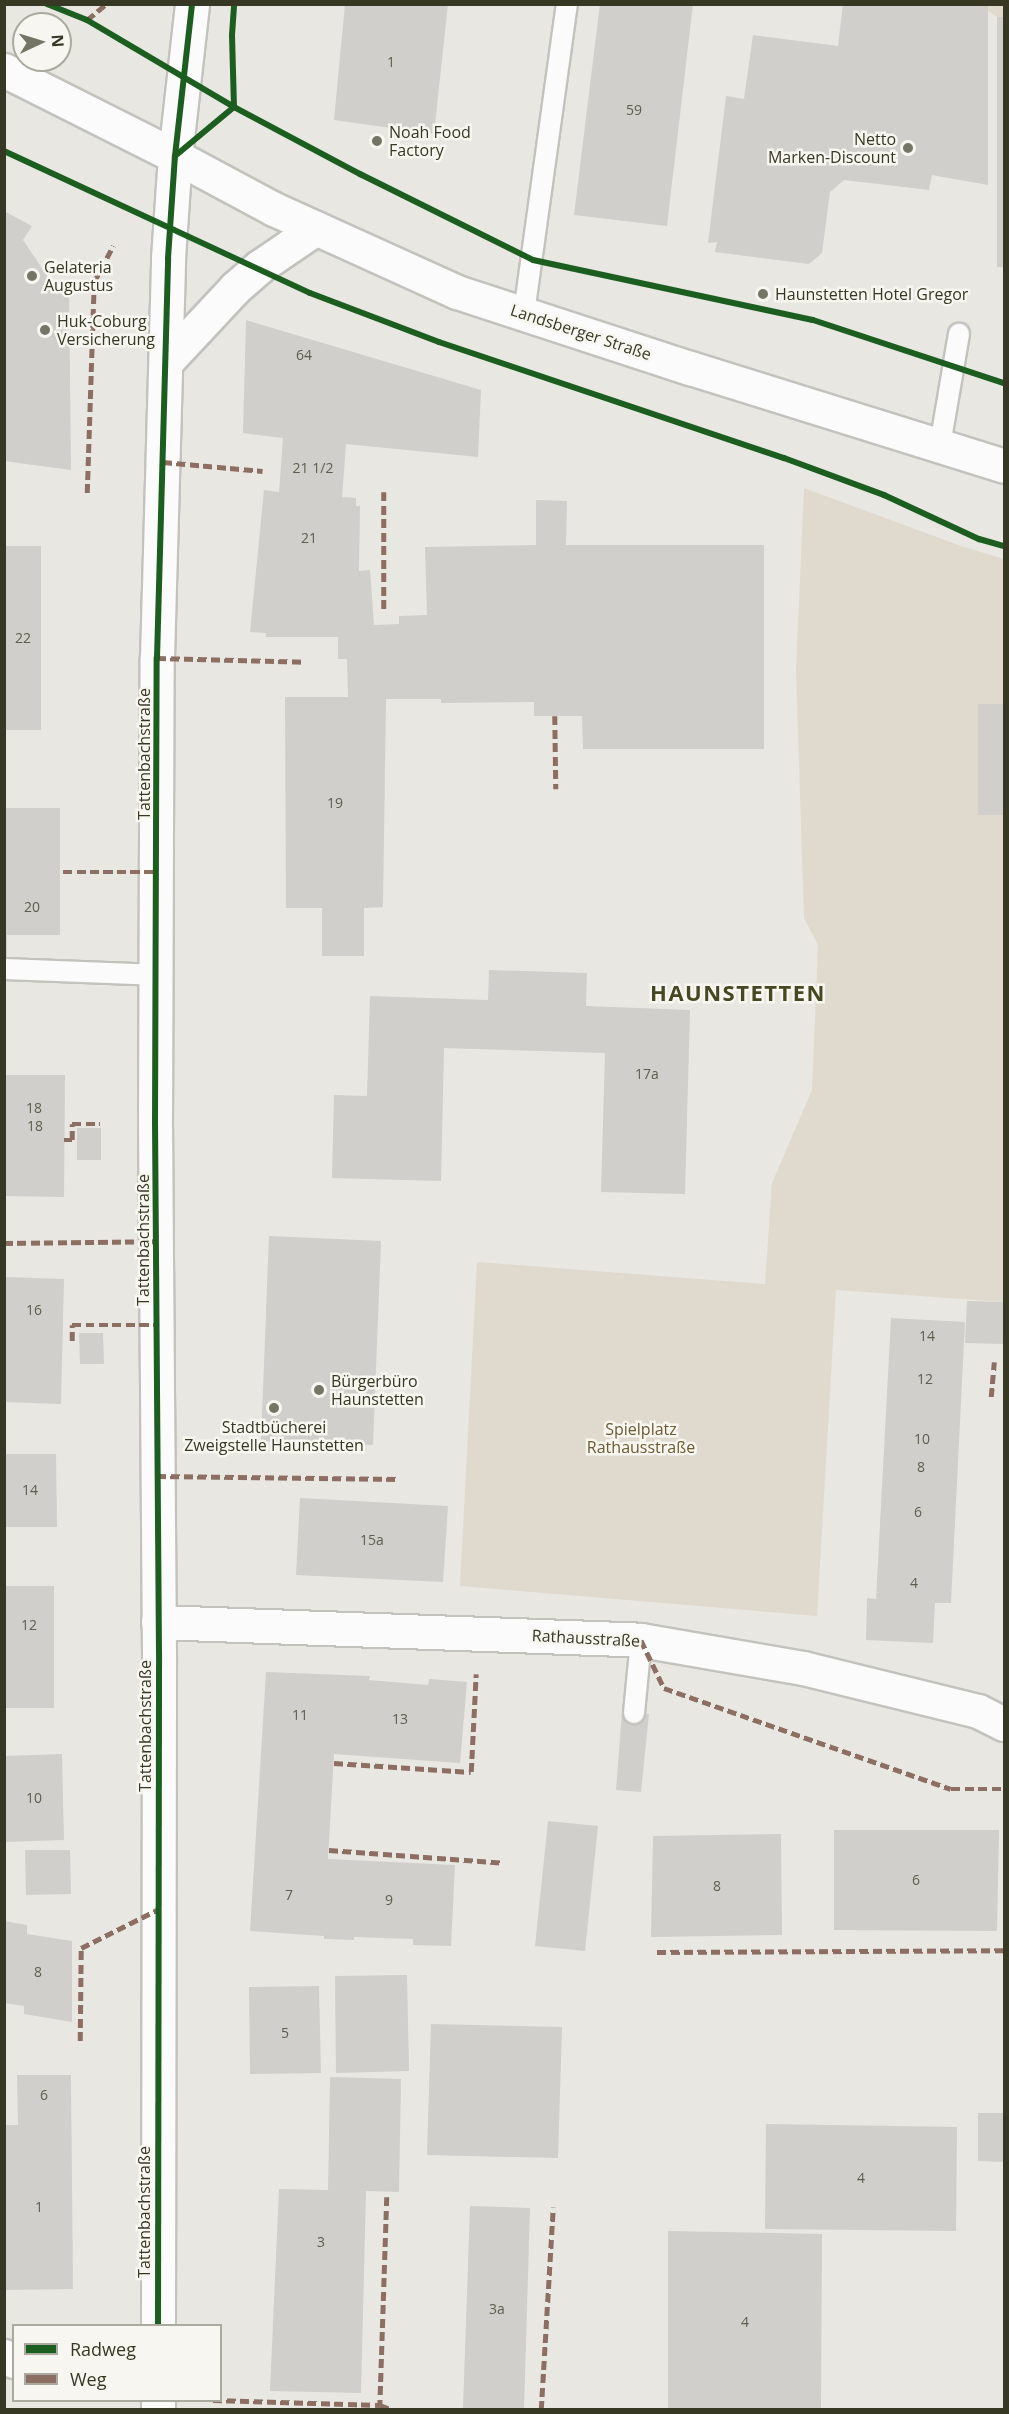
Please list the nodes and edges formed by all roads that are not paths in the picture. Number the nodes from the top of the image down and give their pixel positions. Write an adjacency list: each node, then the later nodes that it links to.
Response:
1 (192, 4): 4 (street, Tattenbachstraße)
2 (567, 4): 6 (lane)
3 (4, 70): 4 (street, Landsberger Straße)
4 (175, 156): 5 (street, Landsberger Straße); 8 (street, Tattenbachstraße)
5 (316, 228): 6 (street, Landsberger Straße); 8 (street)
6 (524, 313): 9 (street, Landsberger Straße)
7 (959, 334): 9 (lane)
8 (166, 362): 12 (street, Tattenbachstraße)
9 (940, 445): 10 (street, Landsberger Straße)
10 (1005, 466)
11 (4, 969): 12 (lane)
12 (157, 975): 13 (street, Tattenbachstraße)
13 (158, 1622): 14 (street, Rathausstraße); 17 (street, Tattenbachstraße)
14 (641, 1640): 15 (lane); 16 (street, Rathausstraße)
15 (634, 1713)
16 (1005, 1725)
17 (158, 2324)

